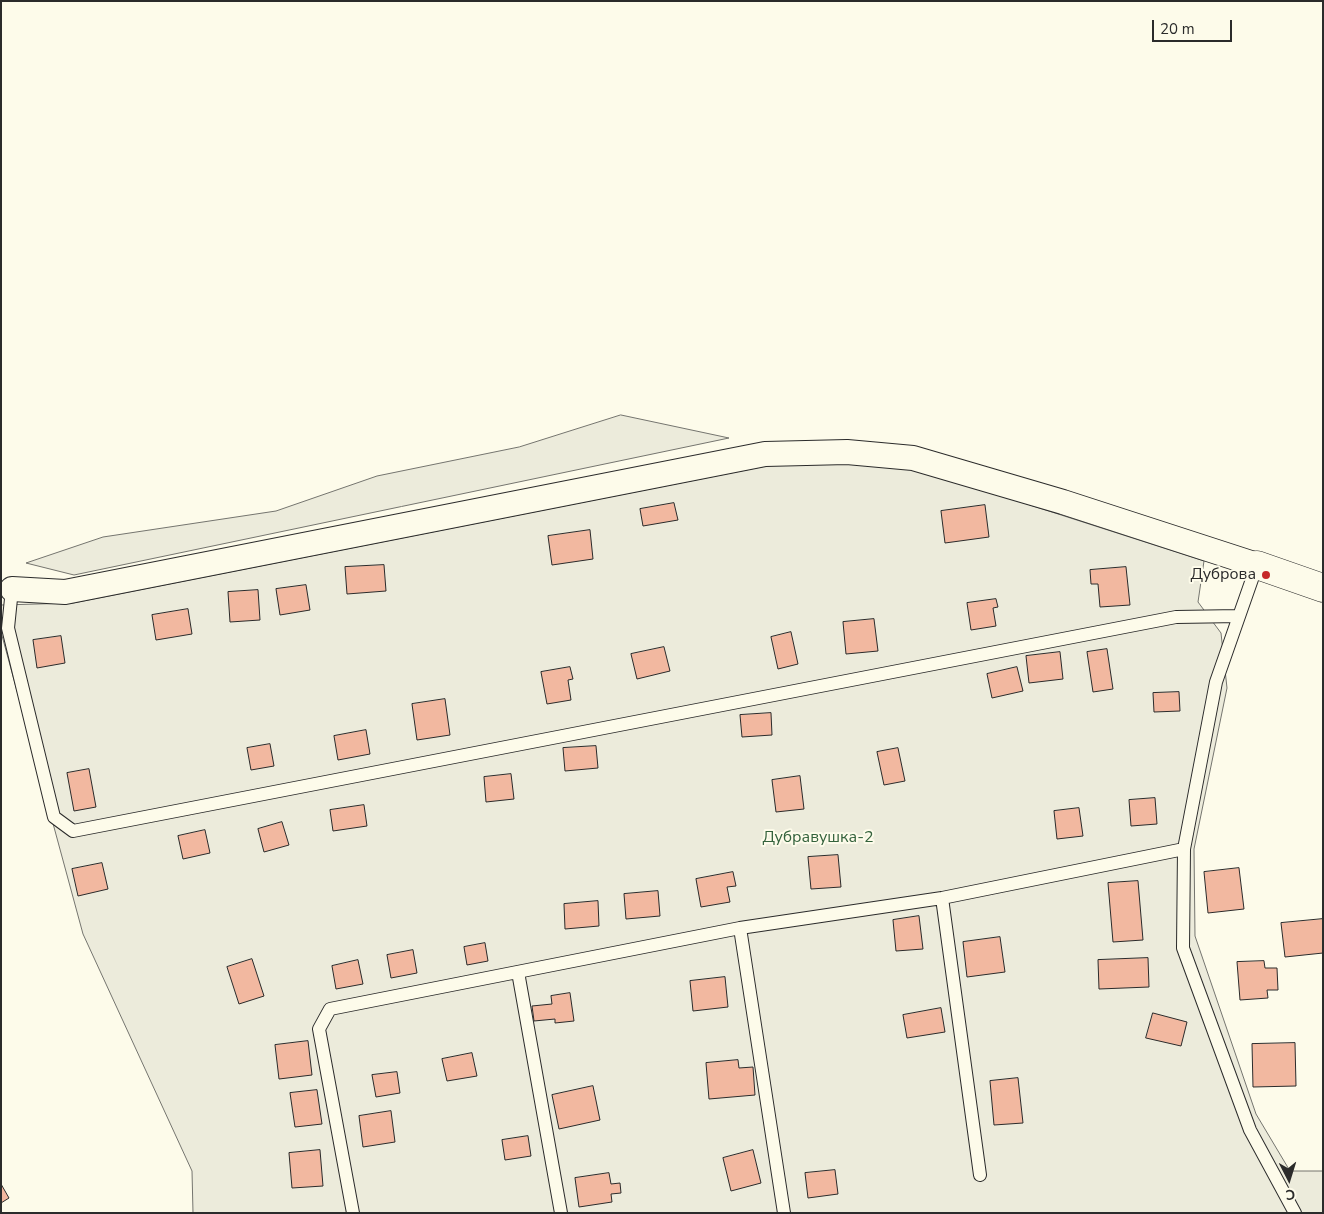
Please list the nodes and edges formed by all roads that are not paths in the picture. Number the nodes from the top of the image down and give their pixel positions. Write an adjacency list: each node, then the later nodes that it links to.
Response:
1 (1256, 565): 2 (street); 3 (street); 4 (lane)
2 (1323, 588)
3 (6, 590): 4 (lane)
4 (1239, 616): 5 (lane)
5 (1184, 849): 6 (lane); 13 (lane)
6 (942, 898): 7 (lane); 9 (lane)
7 (740, 928): 8 (lane); 12 (lane)
8 (518, 972): 10 (lane); 11 (lane)
9 (980, 1175)
10 (353, 1213)
11 (560, 1213)
12 (784, 1213)
13 (1295, 1213)

